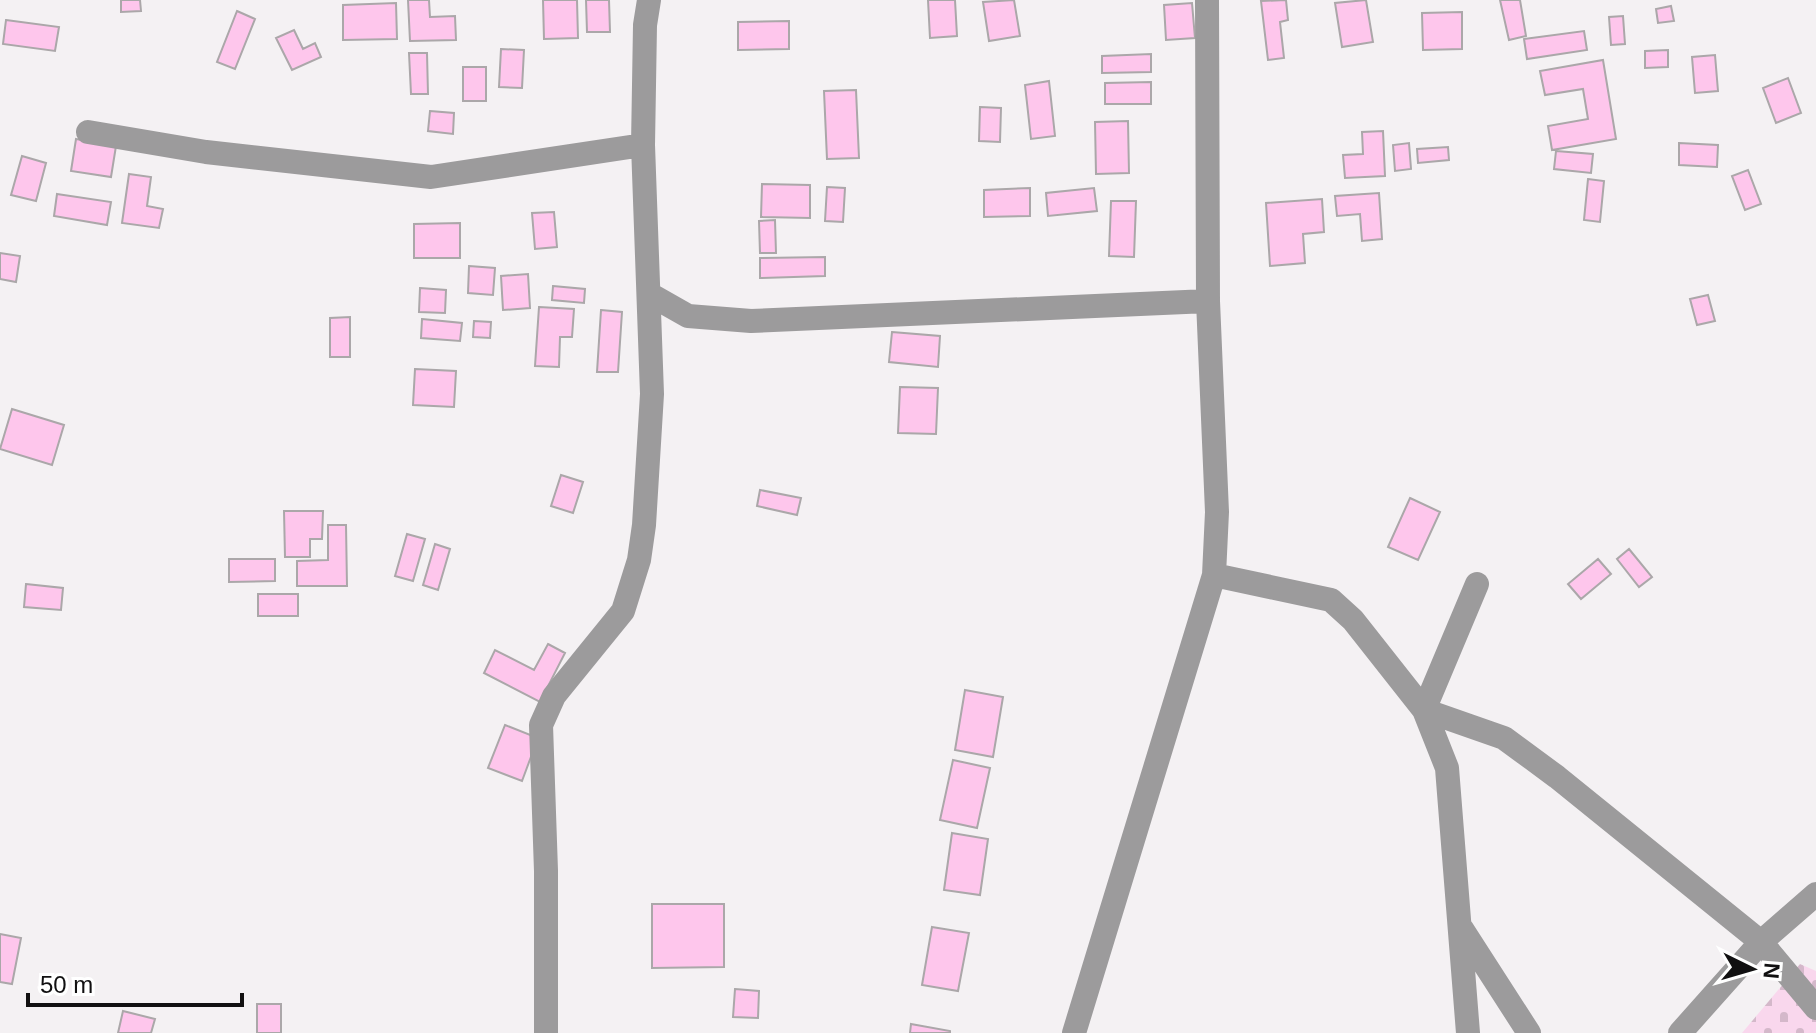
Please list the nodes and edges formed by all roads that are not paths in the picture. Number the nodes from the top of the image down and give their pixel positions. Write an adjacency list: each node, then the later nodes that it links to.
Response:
1 (639, 0): 4 (street)
2 (649, 0): 4 (street)
3 (1207, 0): 8 (street)
4 (645, 25): 6 (street)
5 (88, 132): 6 (street)
6 (643, 145): 7 (street)
7 (651, 295): 8 (street); 16 (street)
8 (1208, 301): 9 (street)
9 (1214, 575): 11 (street); 17 (street)
10 (1477, 584): 11 (street)
11 (1424, 710): 13 (street); 14 (street)
12 (1816, 894): 14 (street)
13 (1461, 927): 18 (street); 19 (street)
14 (1761, 942): 15 (street); 20 (street)
15 (1816, 1008)
16 (546, 1033)
17 (1074, 1033)
18 (1468, 1033)
19 (1529, 1033)
20 (1680, 1033)

